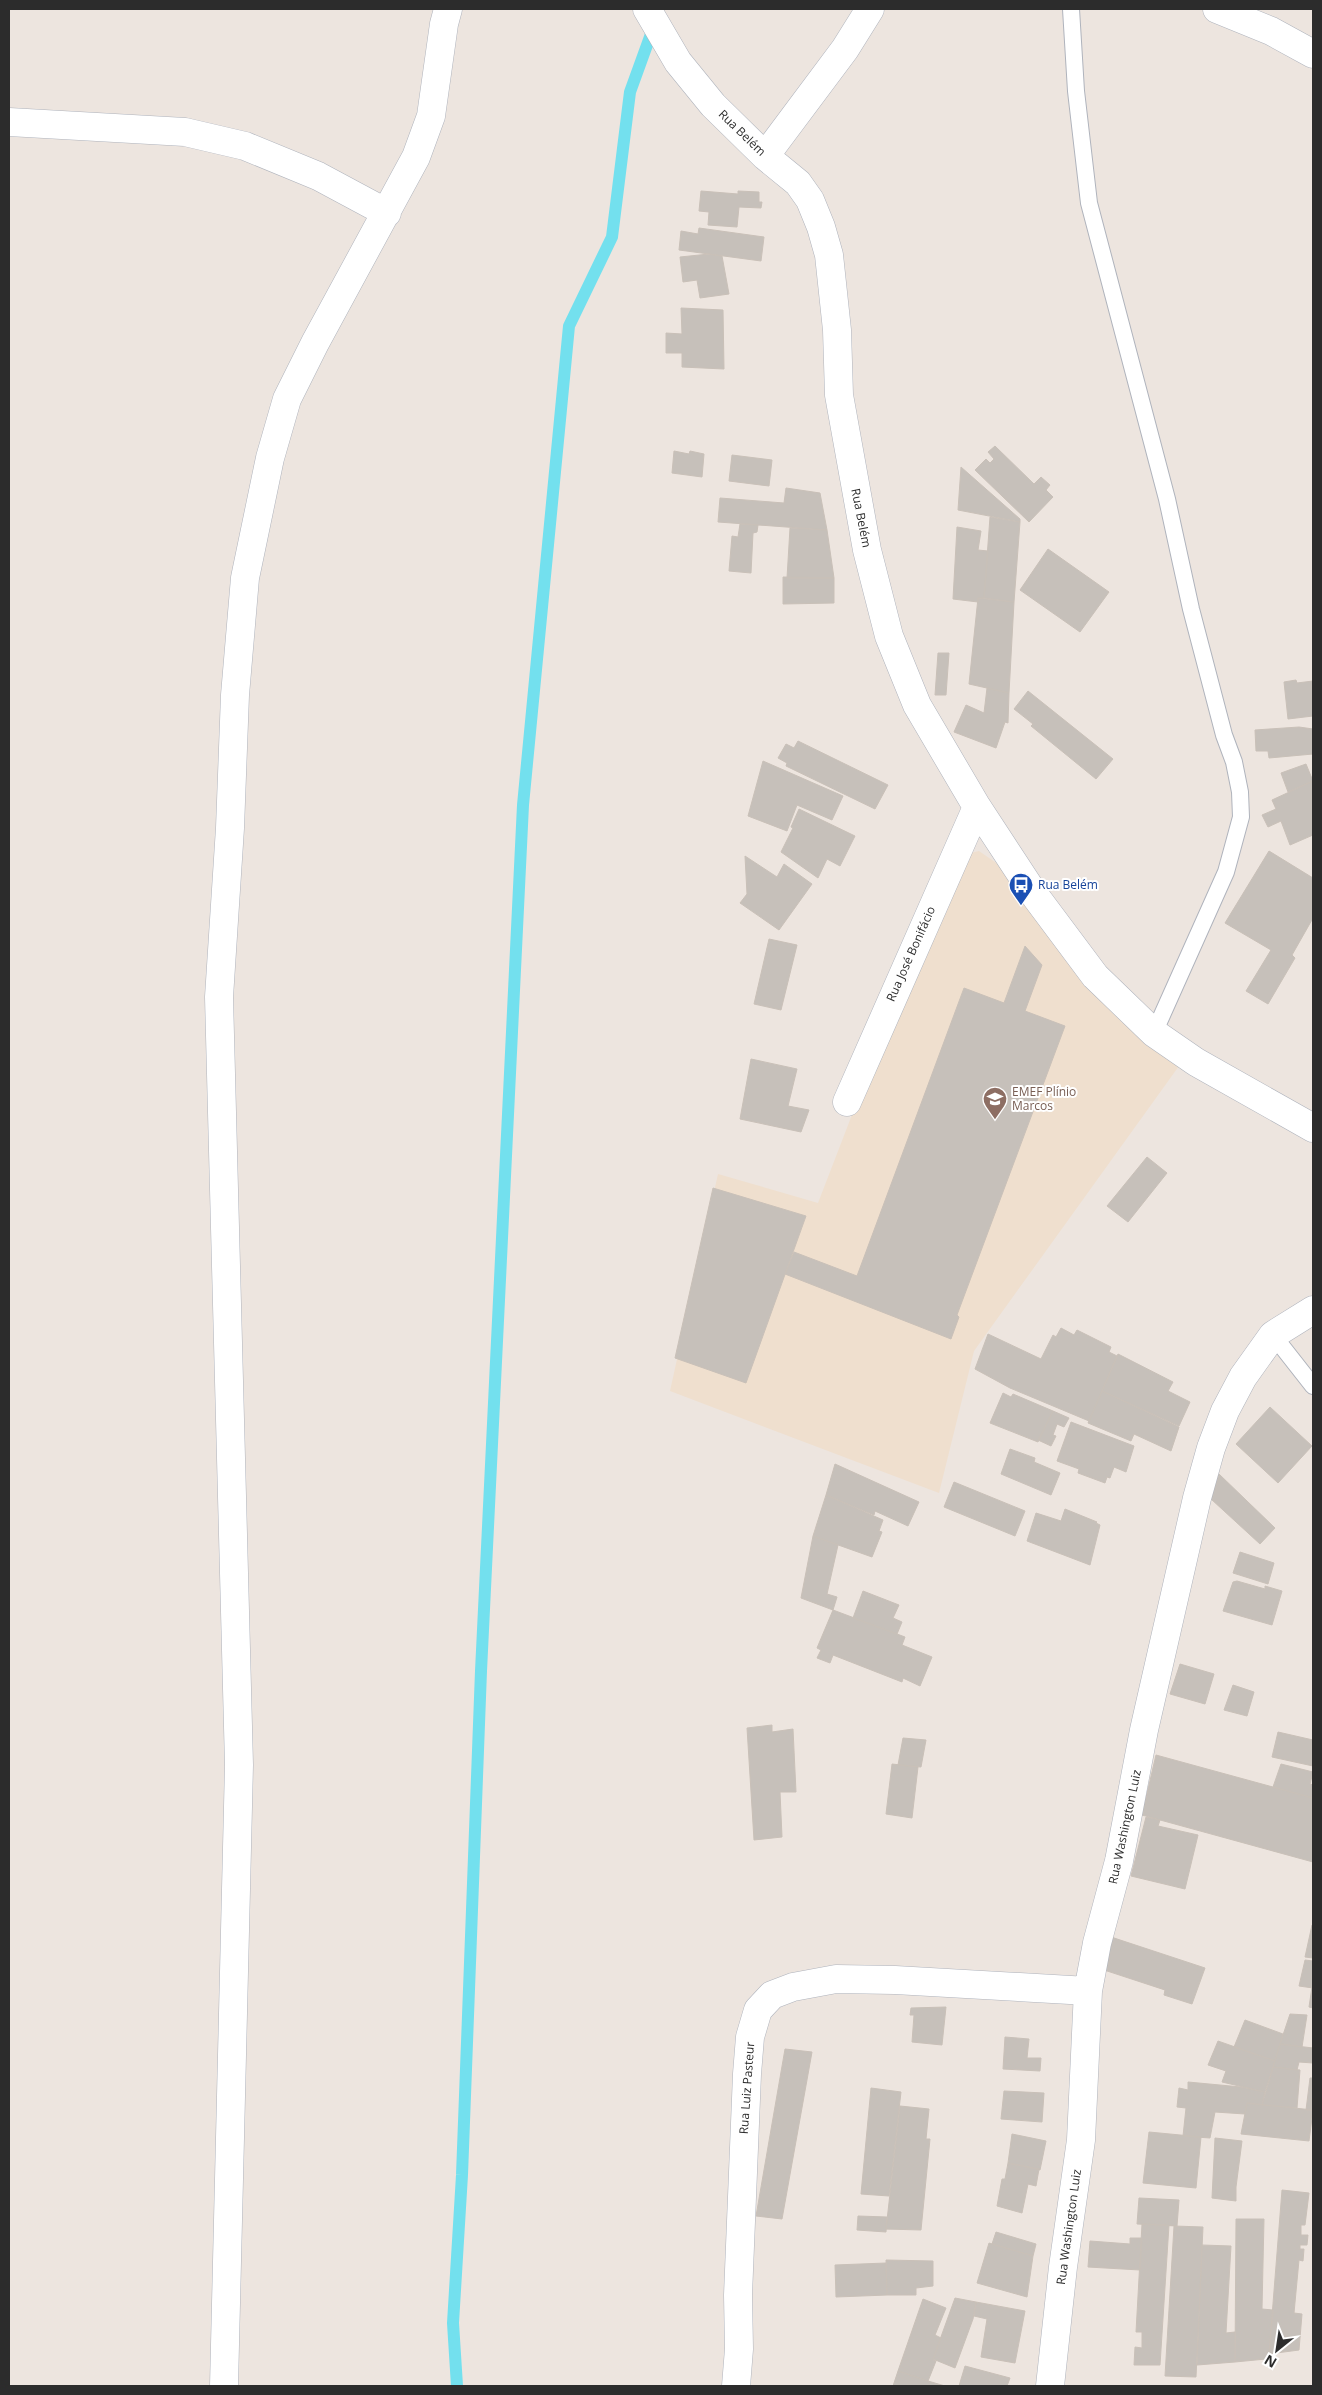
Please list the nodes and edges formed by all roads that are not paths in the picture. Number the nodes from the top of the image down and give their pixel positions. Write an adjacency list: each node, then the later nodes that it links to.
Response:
1 (448, 9): 9 (street)
2 (870, 9): 8 (street)
3 (1072, 9): 11 (lane)
4 (1217, 9): 6 (street)
5 (648, 11): 8 (street, Rua Belém)
6 (1313, 54)
7 (9, 122): 9 (street)
8 (765, 156): 10 (street, Rua Belém)
9 (387, 213): 18 (street)
10 (977, 807): 11 (street, Rua Belém); 12 (street, Rua José Bonifácio)
11 (1154, 1033): 13 (street, Rua Belém)
12 (847, 1102)
13 (1313, 1128)
14 (1313, 1310): 15 (street, Rua Washington Luiz)
15 (1273, 1335): 16 (lane); 17 (street, Rua Washington Luiz)
16 (1313, 1386)
17 (1088, 1991): 19 (street, Rua Luiz Pasteur); 20 (street, Rua Washington Luiz)
18 (224, 2386)
19 (736, 2386)
20 (1050, 2386)

